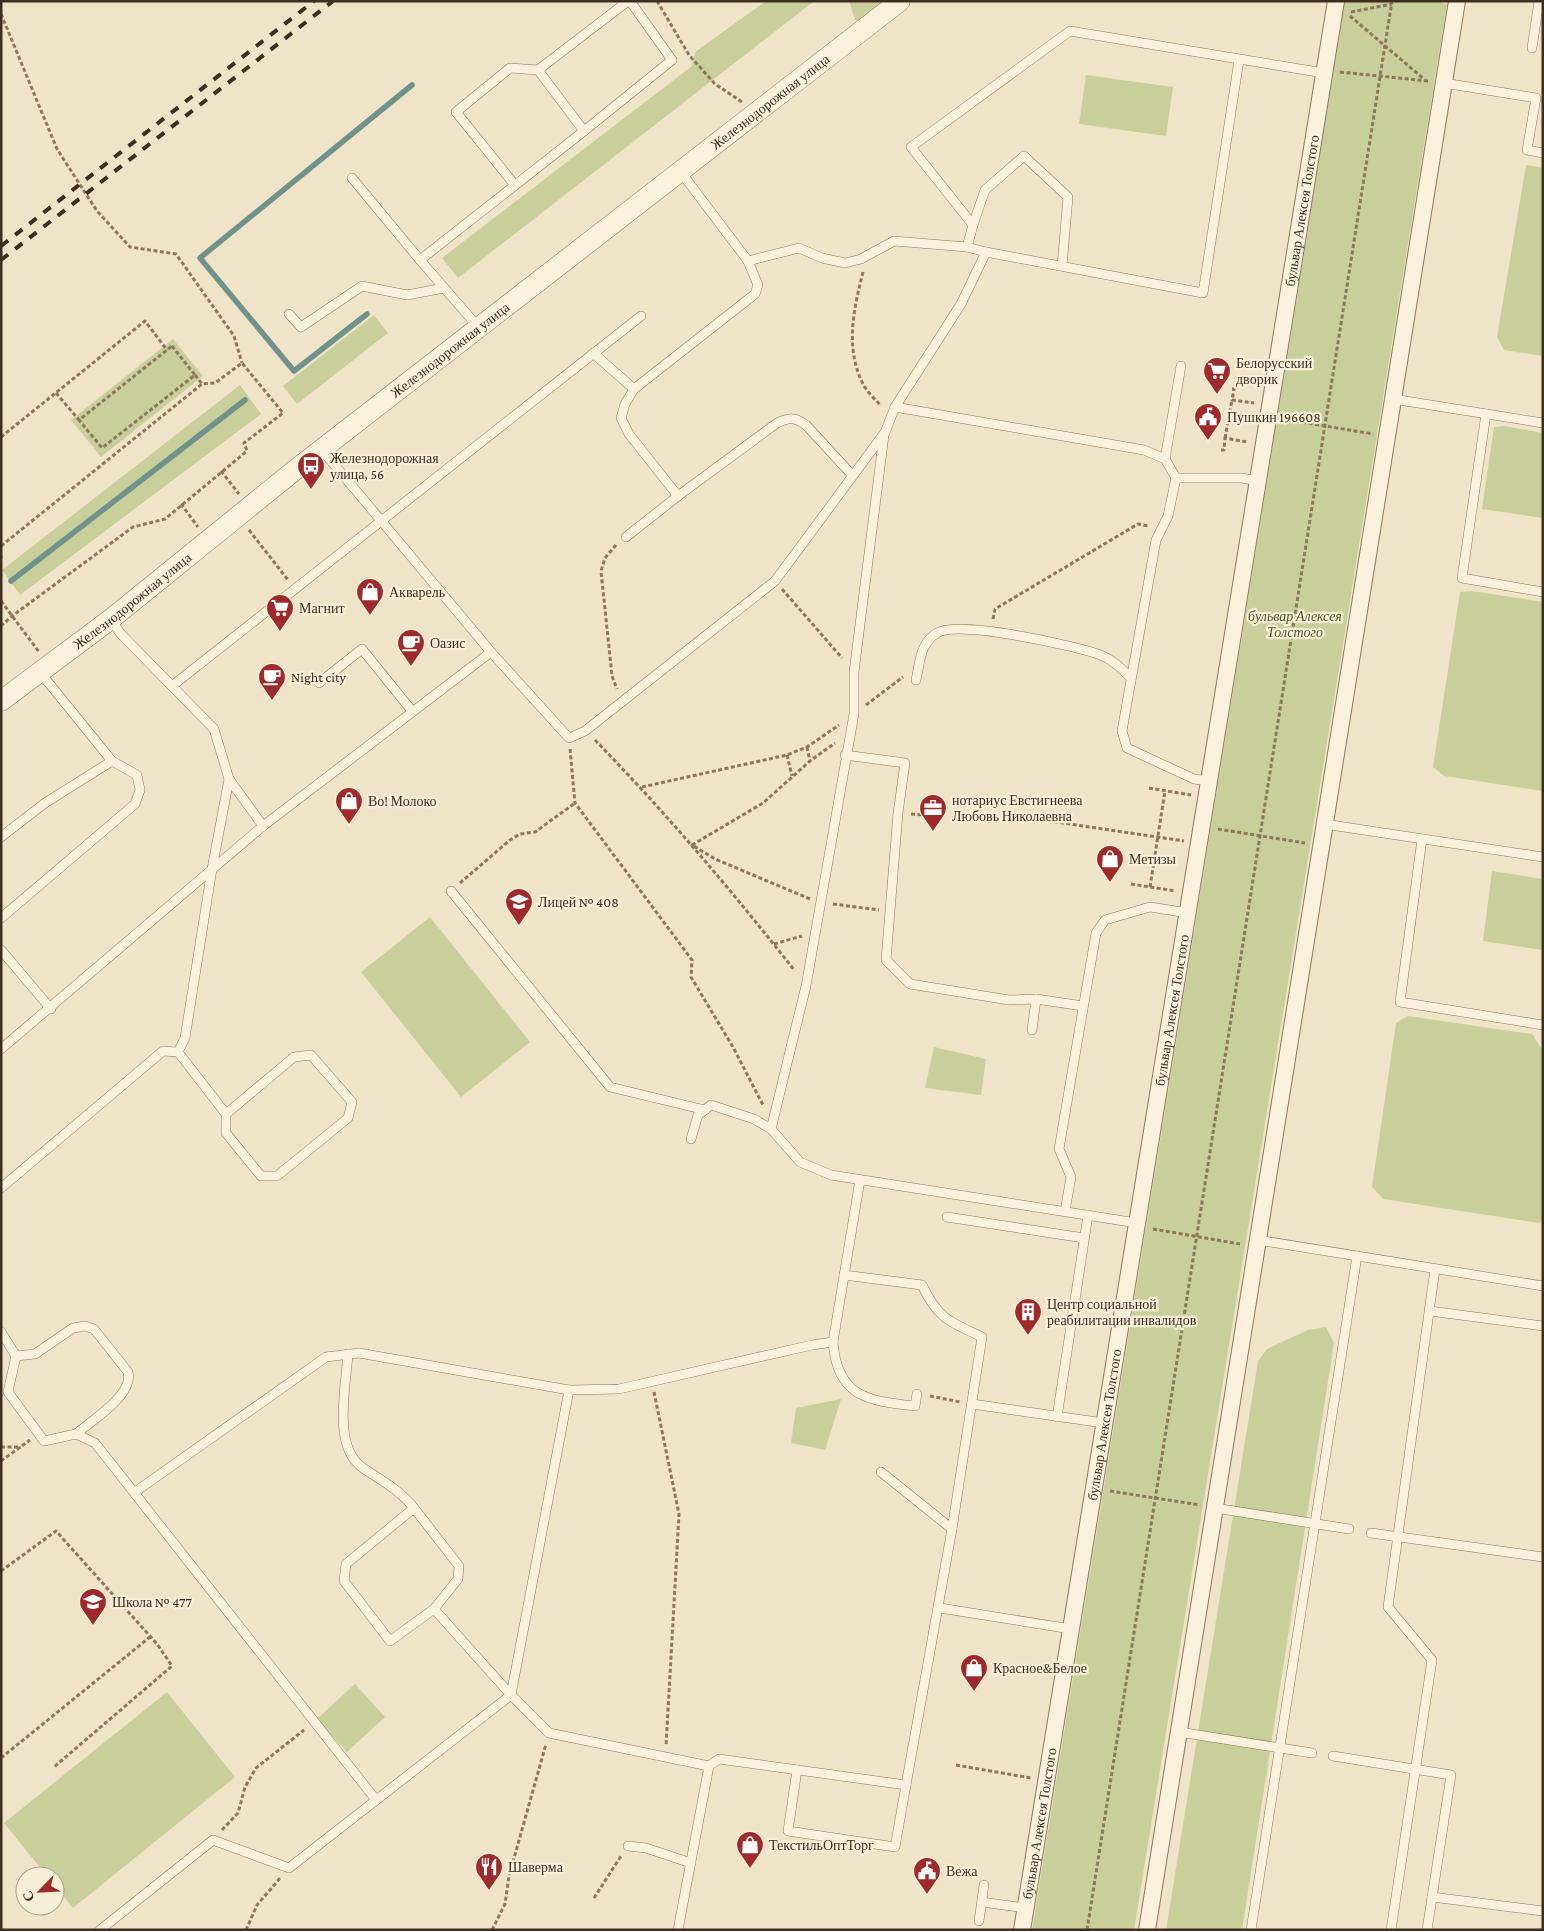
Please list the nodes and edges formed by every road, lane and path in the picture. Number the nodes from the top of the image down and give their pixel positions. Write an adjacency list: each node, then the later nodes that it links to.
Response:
1 (629, 1): 12 (lane); 18 (lane)
2 (657, 1): 17 (path)
3 (900, 1): 17 (street, Железнодорожная улица)
4 (1336, 1): 13 (street, бульвар Алексея Толстого)
5 (1457, 1): 16 (street)
6 (1539, 1): 10 (lane)
7 (1392, 2): 9 (path); 9 (path)
8 (1, 14): 36 (path)
9 (1385, 48): 14 (path); 15 (path)
10 (1532, 48)
11 (1239, 60): 13 (lane); 23 (lane); 29 (lane)
12 (538, 70): 18 (lane); 22 (lane)
13 (1324, 73): 14 (path); 49 (street, бульвар Алексея Толстого)
14 (1380, 75): 15 (path); 52 (path)
15 (1426, 81): 16 (path)
16 (1438, 82): 19 (lane); 43 (street)
17 (757, 112): 20 (street, Железнодорожная улица)
18 (584, 131): 22 (lane)
19 (1543, 153)
20 (680, 171): 28 (lane); 33 (street, Железнодорожная улица)
21 (352, 178): 27 (lane)
22 (514, 184): 27 (lane)
23 (973, 225): 24 (lane); 29 (lane)
24 (967, 247): 25 (lane); 26 (lane)
25 (986, 252): 29 (lane); 46 (lane)
26 (862, 259): 28 (lane); 48 (path)
27 (420, 260): 30 (lane)
28 (748, 261): 41 (lane)
29 (1062, 266)
30 (444, 288): 31 (lane); 33 (lane)
31 (289, 314)
32 (641, 316): 35 (lane)
33 (479, 329): 58 (street, Железнодорожная улица)
34 (167, 350): 38 (path); 42 (path); 50 (path)
35 (593, 353): 41 (lane); 68 (lane)
36 (242, 363): 39 (path); 61 (path)
37 (1182, 366): 60 (lane)
38 (194, 375): 39 (path); 50 (path)
39 (202, 384): 73 (path)
40 (1232, 388): 44 (path)
41 (634, 390): 65 (lane)
42 (56, 393): 50 (path); 54 (path)
43 (1393, 399): 47 (lane); 55 (street)
44 (1232, 400): 45 (path); 56 (path)
45 (1254, 403)
46 (895, 407): 48 (lane); 60 (lane)
47 (1486, 414): 51 (lane); 76 (lane)
48 (889, 417): 53 (lane)
49 (1268, 417): 52 (path); 64 (street, бульвар Алексея Толстого)
50 (79, 420)
51 (1543, 423)
52 (1325, 426): 55 (path); 114 (path)
53 (884, 434): 62 (lane); 85 (lane)
54 (1, 437)
55 (1387, 437): 111 (street)
56 (1225, 438): 57 (path); 59 (path)
57 (1248, 442)
58 (322, 450): 68 (lane); 80 (street, Железнодорожная улица)
59 (1221, 450)
60 (1165, 459): 63 (lane)
61 (221, 471): 66 (path); 67 (path)
62 (852, 475): 65 (lane); 74 (lane)
63 (1176, 478): 64 (lane); 86 (lane)
64 (1258, 481): 104 (street, бульвар Алексея Толстого)
65 (678, 496): 72 (lane)
66 (241, 497)
67 (181, 504): 71 (path); 79 (path)
68 (382, 520): 75 (lane); 82 (lane)
69 (1153, 526): 78 (path)
70 (247, 528): 75 (path)
71 (200, 529)
72 (626, 537): 91 (path)
73 (2, 544)
74 (775, 581): 85 (path); 91 (lane)
75 (295, 589): 89 (lane)
76 (1543, 592)
77 (1, 601): 79 (path)
78 (995, 609)
79 (12, 616): 81 (path); 84 (path)
80 (111, 619): 84 (street, Железнодорожная улица); 89 (lane)
81 (1, 626)
82 (491, 652): 92 (lane); 96 (lane)
83 (919, 665): 86 (lane); 87 (lane); 93 (path)
84 (44, 668): 90 (street, Железнодорожная улица); 100 (lane)
85 (854, 672): 93 (lane)
86 (1132, 678): 104 (lane)
87 (916, 680)
88 (319, 683): 92 (lane)
89 (172, 686): 103 (lane)
90 (1, 701)
91 (622, 702): 94 (lane)
92 (412, 711): 112 (lane)
93 (854, 714): 95 (lane); 97 (path)
94 (586, 731): 96 (lane); 105 (path)
95 (850, 732): 99 (lane); 101 (path)
96 (569, 738): 109 (path)
97 (807, 747): 98 (path); 101 (path)
98 (787, 755): 102 (path); 105 (path)
99 (845, 755): 127 (lane); 128 (lane)
100 (112, 761): 115 (lane); 130 (lane)
101 (810, 761): 102 (path)
102 (792, 776): 119 (path)
103 (229, 779): 112 (lane); 122 (lane)
104 (1209, 781): 113 (street, бульвар Алексея Толстого)
105 (642, 788): 119 (path)
106 (1149, 788): 107 (path)
107 (1165, 791): 108 (path); 116 (path)
108 (1192, 795)
109 (575, 804): 125 (path); 144 (path)
110 (1002, 814): 116 (path)
111 (1324, 824): 117 (lane); 120 (street)
112 (263, 826): 122 (lane)
113 (1202, 826): 114 (path); 129 (street, бульвар Алексея Толстого)
114 (1260, 836): 120 (path); 152 (path)
115 (1, 837)
116 (1158, 837): 118 (path); 124 (path)
117 (1422, 839): 121 (lane); 138 (lane)
118 (1184, 841)
119 (692, 845): 127 (path); 132 (path)
120 (1321, 845): 154 (street)
121 (1543, 857)
122 (212, 870): 137 (lane); 141 (lane)
123 (1131, 884): 124 (path)
124 (1150, 887): 126 (path)
125 (451, 891): 142 (lane)
126 (1177, 891)
127 (819, 902): 128 (path); 131 (lane)
128 (889, 911): 135 (lane)
129 (1188, 913): 136 (lane); 151 (street, бульвар Алексея Толстого)
130 (1, 918)
131 (814, 932): 132 (path); 134 (lane)
132 (774, 944): 134 (path)
133 (1, 950): 137 (lane)
134 (806, 986): 144 (lane)
135 (1036, 999): 136 (lane); 139 (lane)
136 (1083, 1006): 148 (lane)
137 (51, 1009): 140 (lane)
138 (1543, 1024)
139 (1032, 1030)
140 (1, 1049)
141 (178, 1052): 143 (lane); 147 (lane)
142 (706, 1110): 144 (lane); 145 (lane)
143 (226, 1114): 143 (lane)
144 (772, 1126): 146 (lane)
145 (691, 1139)
146 (860, 1180): 148 (lane); 157 (lane)
147 (1, 1188)
148 (1065, 1211): 149 (lane)
149 (1088, 1215): 151 (lane); 153 (lane)
150 (947, 1217): 153 (lane)
151 (1145, 1222): 152 (path); 170 (street, бульвар Алексея Толстого)
152 (1196, 1236): 154 (path); 179 (path)
153 (1084, 1238): 169 (lane)
154 (1252, 1242): 155 (lane); 181 (street)
155 (1357, 1256): 156 (lane); 182 (lane)
156 (1435, 1268): 158 (lane); 159 (lane)
157 (844, 1275): 162 (lane); 168 (lane)
158 (1543, 1286)
159 (1430, 1311): 160 (lane); 186 (lane)
160 (1543, 1326)
161 (1, 1332): 164 (lane)
162 (833, 1342): 165 (lane); 167 (lane)
163 (348, 1354): 166 (lane); 178 (lane); 180 (lane)
164 (16, 1356): 171 (lane); 172 (lane)
165 (652, 1382): 166 (lane); 200 (path)
166 (569, 1390): 193 (lane)
167 (917, 1394): 168 (path)
168 (972, 1404): 169 (lane); 183 (lane)
169 (1057, 1417): 170 (lane)
170 (1104, 1423): 177 (street, бульвар Алексея Толстого)
171 (39, 1434): 172 (lane); 174 (path)
172 (76, 1434): 178 (lane)
173 (1, 1447): 174 (path)
174 (21, 1447): 175 (path)
175 (1, 1461)
176 (881, 1472): 183 (lane)
177 (1094, 1489): 179 (path); 191 (street, бульвар Алексея Толстого)
178 (135, 1492): 194 (lane)
179 (1155, 1498): 181 (path); 226 (path)
180 (414, 1508): 190 (lane); 190 (lane)
181 (1215, 1508): 182 (lane); 195 (street)
182 (1314, 1524): 184 (lane); 197 (lane)
183 (952, 1529): 189 (lane)
184 (1349, 1529)
185 (1371, 1533): 186 (lane)
186 (1398, 1536): 187 (lane); 205 (lane)
187 (1543, 1557)
188 (1, 1571): 192 (path)
189 (940, 1608): 191 (lane); 208 (lane)
190 (434, 1609): 193 (lane)
191 (1071, 1629): 218 (street, бульвар Алексея Толстого)
192 (150, 1636): 201 (path); 204 (path)
193 (511, 1695): 196 (lane); 209 (lane)
194 (314, 1722): 209 (lane); 210 (path)
195 (1178, 1732): 197 (lane); 227 (street)
196 (549, 1733): 200 (lane); 223 (path)
197 (1279, 1748): 198 (lane); 228 (lane)
198 (1312, 1753)
199 (1332, 1756): 205 (lane)
200 (665, 1757): 203 (lane)
201 (1, 1758)
202 (956, 1765): 207 (path)
203 (709, 1766): 206 (lane); 212 (lane)
204 (54, 1768)
205 (1415, 1769): 215 (lane); 229 (lane)
206 (797, 1770): 208 (lane); 208 (lane)
207 (1036, 1779)
208 (906, 1785)
209 (376, 1800): 213 (lane)
210 (213, 1840): 213 (lane); 221 (lane)
211 (628, 1846): 212 (lane); 216 (path)
212 (690, 1862): 224 (lane)
213 (289, 1868): 222 (path)
214 (984, 1885): 217 (lane)
215 (1432, 1897): 219 (lane); 230 (lane)
216 (594, 1898)
217 (982, 1902): 218 (lane); 220 (lane)
218 (1026, 1908): 225 (street, бульвар Алексея Толстого)
219 (1543, 1911)
220 (979, 1921)
221 (100, 1930)
222 (246, 1930)
223 (492, 1930)
224 (678, 1930)
225 (1022, 1930)
226 (1087, 1930)
227 (1147, 1930)
228 (1251, 1930)
229 (1391, 1930)
230 (1427, 1930)

